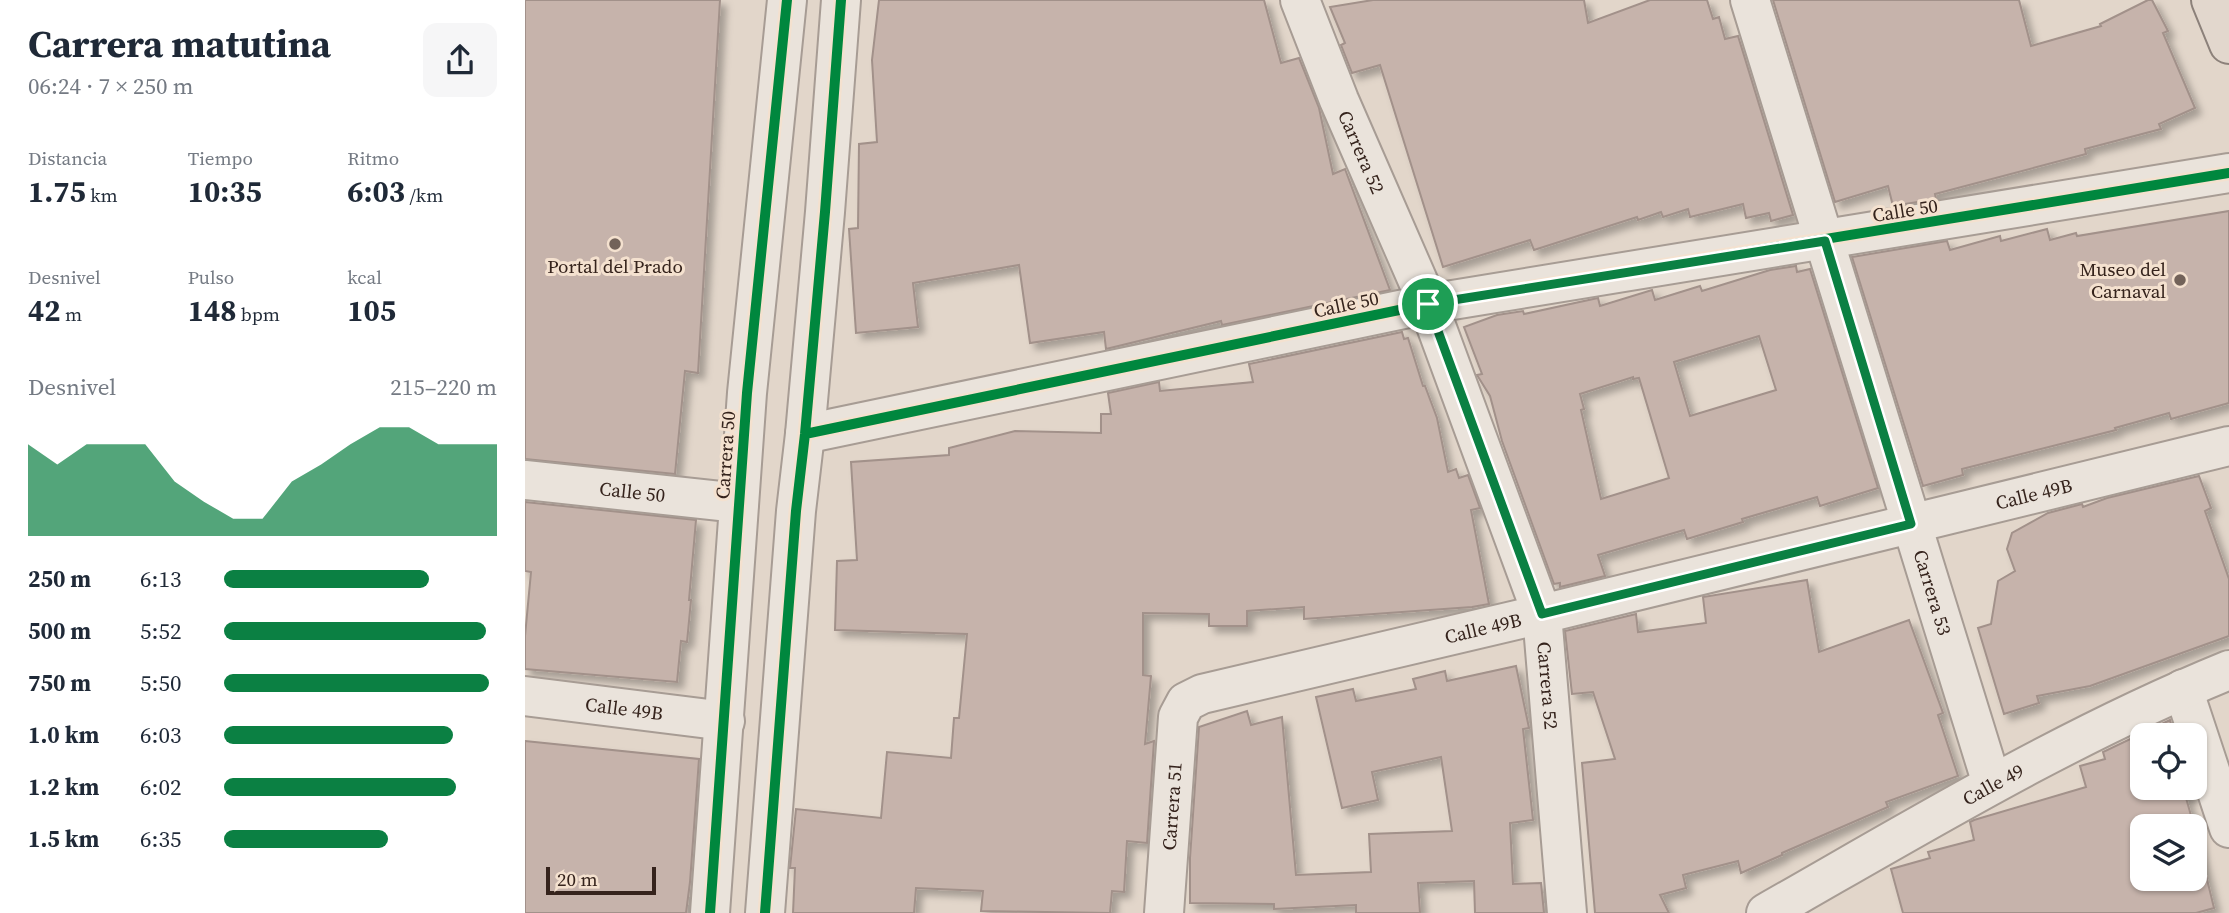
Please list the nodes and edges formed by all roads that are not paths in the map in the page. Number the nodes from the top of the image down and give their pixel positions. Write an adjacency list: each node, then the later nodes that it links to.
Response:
1 (787, 0): 13 (street, Carrera 50)
2 (841, 0): 10 (street)
3 (1300, 0): 9 (street, Carrera 52)
4 (1750, 0): 8 (street, Carrera 53)
5 (2211, 0): 6 (main road)
6 (2229, 44)
7 (2229, 173): 8 (street, Calle 50)
8 (1825, 241): 9 (street, Calle 50); 14 (street, Carrera 53)
9 (1428, 304): 10 (street, Calle 50); 15 (street, Carrera 52)
10 (805, 434): 24 (street)
11 (2229, 446): 14 (street, Calle 49B)
12 (525, 480): 13 (street, Calle 50)
13 (739, 503): 20 (street, Carrera 50)
14 (1911, 524): 15 (street, Calle 49B); 21 (street, Carrera 53)
15 (1542, 614): 19 (street, Calle 49B); 26 (street, Carrera 52)
16 (2229, 670): 17 (street, Calle 49)
17 (2183, 689): 21 (street, Calle 49); 22 (street)
18 (525, 696): 20 (street, Calle 49B)
19 (1186, 702): 25 (street, Carrera 51)
20 (725, 721): 23 (street, Carrera 50)
21 (1992, 784): 27 (street, Calle 49)
22 (2229, 828)
23 (710, 913)
24 (765, 913)
25 (1164, 913)
26 (1566, 913)
27 (1766, 913)

